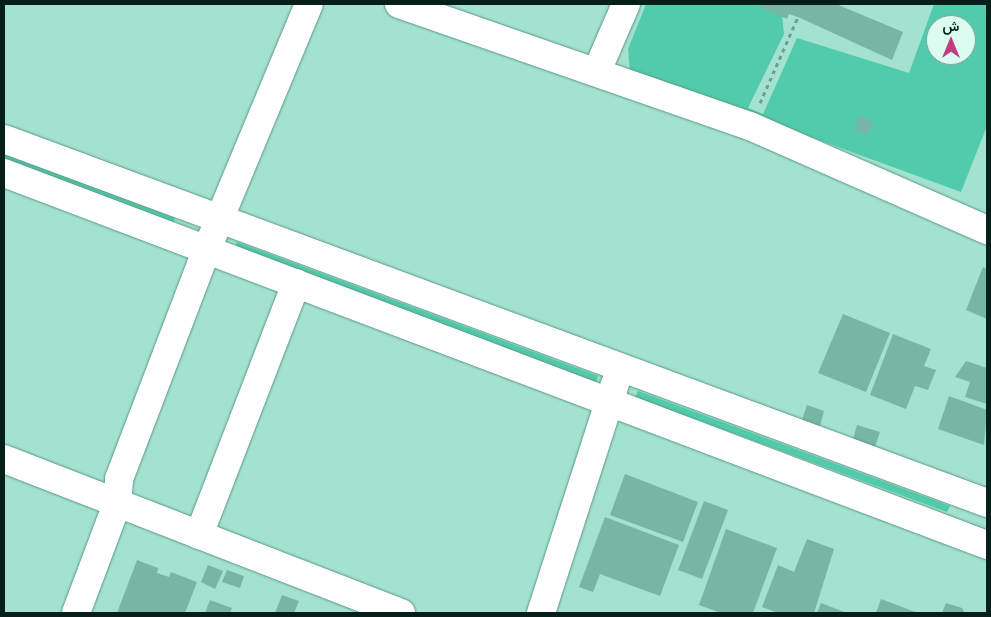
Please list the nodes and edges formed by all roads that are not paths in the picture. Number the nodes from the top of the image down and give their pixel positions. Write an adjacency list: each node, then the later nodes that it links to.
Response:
1 (310, 4): 7 (street)
2 (400, 4): 4 (street)
3 (626, 4): 4 (street)
4 (597, 71): 8 (street)
5 (4, 139): 7 (street)
6 (4, 173): 9 (street)
7 (220, 220): 9 (street); 11 (street)
8 (987, 230)
9 (207, 249): 10 (street); 15 (street)
10 (296, 283): 12 (street); 16 (street)
11 (620, 369): 12 (street); 14 (street)
12 (609, 400): 17 (street); 20 (street)
13 (4, 459): 15 (street)
14 (985, 497): 17 (street)
15 (117, 504): 16 (street); 18 (street)
16 (199, 535): 19 (street)
17 (977, 541)
18 (76, 613)
19 (401, 613)
20 (541, 613)

